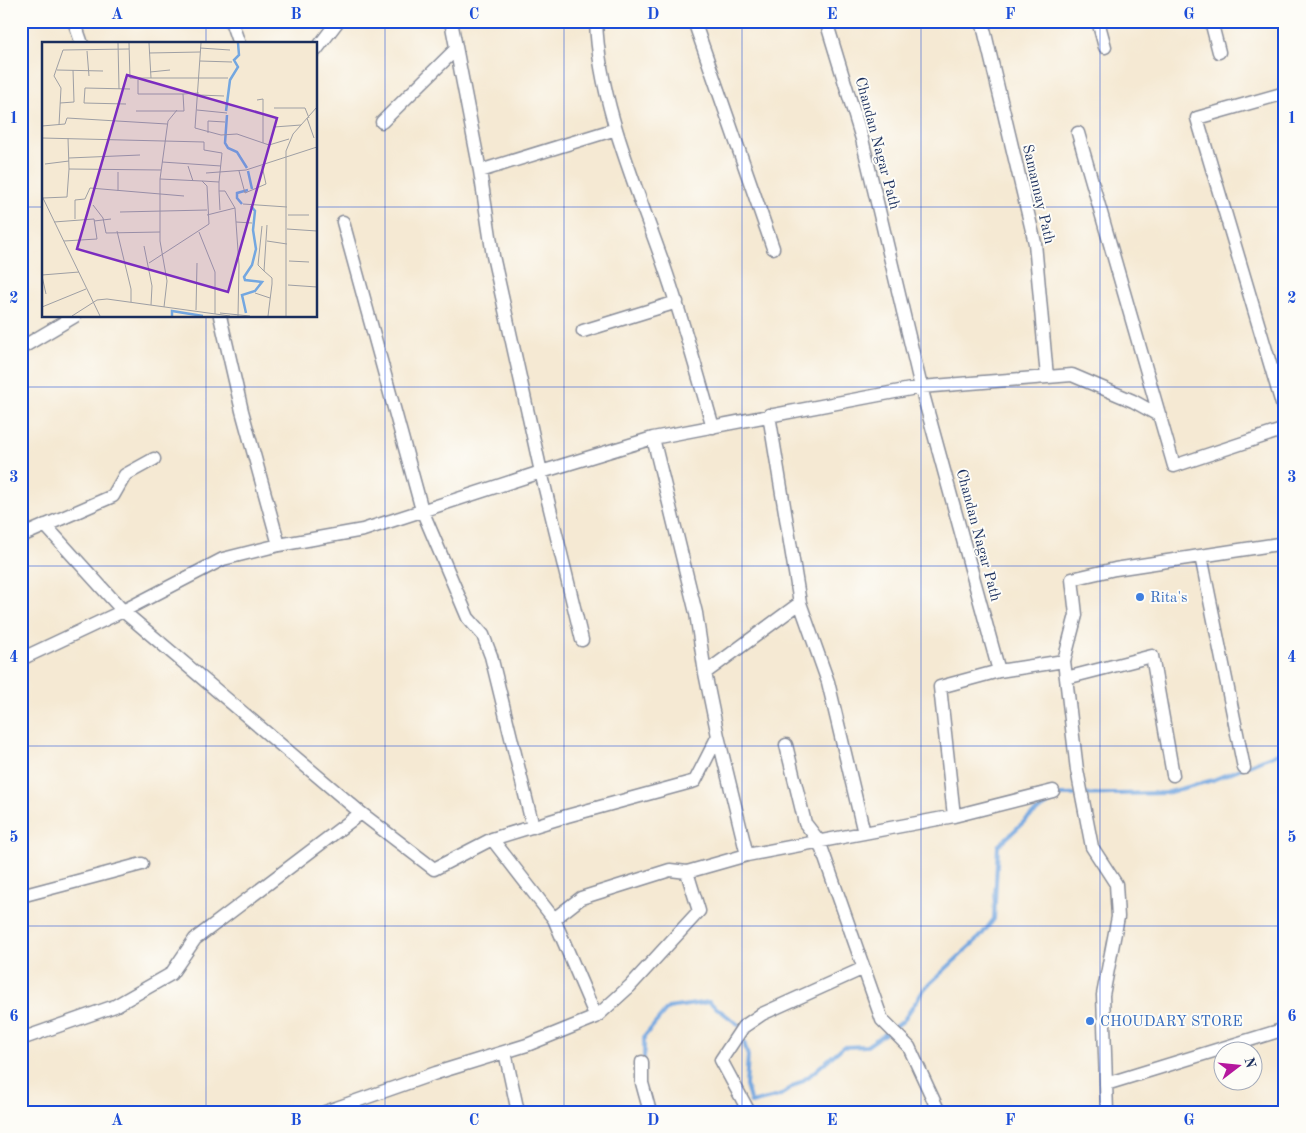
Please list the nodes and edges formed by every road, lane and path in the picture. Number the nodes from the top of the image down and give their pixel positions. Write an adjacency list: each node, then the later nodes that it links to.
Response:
1 (74, 21): 11 (street)
2 (231, 21): 12 (street)
3 (338, 21): 13 (street)
4 (451, 21): 15 (street)
5 (596, 21): 19 (street)
6 (694, 21): 23 (street)
7 (826, 21): 30 (street, Chandan Nagar Path)
8 (982, 21): 29 (street, Samannay Path)
9 (1098, 21): 14 (street)
10 (1211, 21): 16 (street)
11 (81, 42)
12 (238, 42)
13 (318, 47)
14 (1105, 47)
15 (456, 49): 18 (street); 21 (street)
16 (1219, 52)
17 (1285, 93): 31 (street)
18 (382, 122)
19 (616, 129): 21 (street); 24 (street)
20 (1078, 133): 33 (street)
21 (480, 170): 38 (street)
22 (343, 222): 39 (street)
23 (774, 248)
24 (677, 302): 27 (street); 34 (street)
25 (72, 318): 28 (street)
26 (220, 318): 43 (street)
27 (583, 331)
28 (21, 348)
29 (1047, 377): 30 (street); 33 (street)
30 (921, 387): 32 (street); 50 (street, Chandan Nagar Path)
31 (1285, 414)
32 (769, 415): 34 (street); 45 (street)
33 (1160, 416): 35 (street)
34 (712, 427): 36 (street)
35 (1285, 430)
36 (653, 438): 38 (street); 51 (street)
37 (154, 459): 40 (street)
38 (541, 472): 39 (street); 47 (street)
39 (422, 510): 43 (street); 60 (street)
40 (45, 525): 41 (street); 46 (street)
41 (21, 536)
42 (1285, 543): 44 (street)
43 (279, 545): 46 (street)
44 (1201, 556): 49 (street); 55 (street)
45 (800, 603): 51 (street); 61 (street)
46 (123, 612): 48 (street); 58 (street)
47 (582, 640)
48 (21, 659)
49 (1064, 661): 50 (street); 52 (street)
50 (999, 671): 59 (street)
51 (705, 673): 53 (street)
52 (1066, 678): 56 (street); 75 (street)
53 (718, 736): 60 (street); 64 (street)
54 (786, 745): 63 (street)
55 (1244, 768)
56 (1173, 775)
57 (1053, 791): 59 (street)
58 (361, 814): 62 (street); 72 (street)
59 (954, 816): 61 (street)
60 (532, 827): 62 (street)
61 (864, 832): 63 (street)
62 (492, 840): 68 (street)
63 (819, 842): 64 (street); 69 (street)
64 (747, 855): 66 (street)
65 (142, 864): 67 (street)
66 (687, 872): 68 (street); 70 (street)
67 (21, 896)
68 (554, 919): 70 (street)
69 (864, 968): 79 (street); 80 (street)
70 (596, 1017): 73 (street)
71 (1285, 1029): 75 (street)
72 (21, 1038)
73 (505, 1052): 76 (street); 77 (street)
74 (642, 1062): 78 (street)
75 (1106, 1084): 81 (street)
76 (325, 1112)
77 (518, 1112)
78 (650, 1112)
79 (749, 1112)
80 (939, 1112)
81 (1107, 1112)

